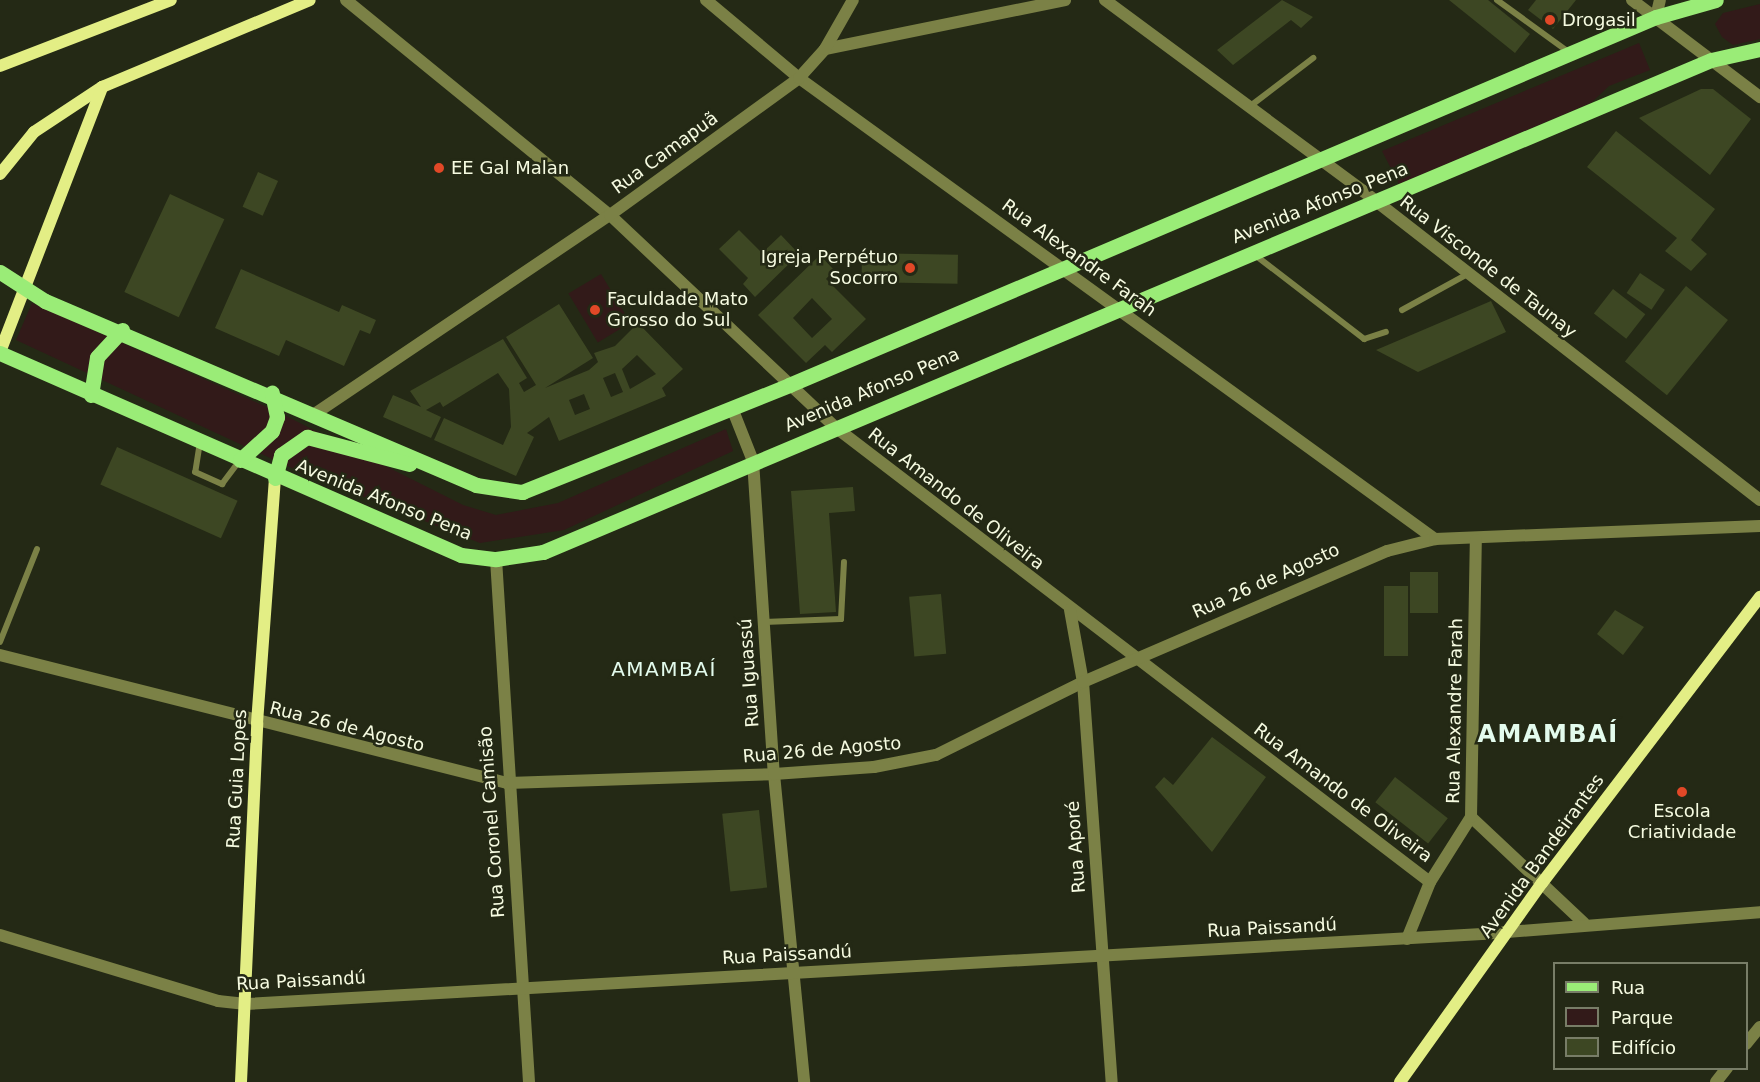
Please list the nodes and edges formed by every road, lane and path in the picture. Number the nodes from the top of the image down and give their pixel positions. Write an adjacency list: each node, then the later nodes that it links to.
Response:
1 (171, 0): 18 (main road)
2 (310, 0): 20 (main road)
3 (346, 0): 26 (street, Rua Amando de Oliveira)
4 (706, 0): 19 (street, Rua Alexandre Farah)
5 (853, 0): 13 (street, Rua Camapuã)
6 (1065, 0): 13 (street)
7 (1106, 0): 22 (street, Rua Visconde de Taunay)
8 (1497, 0): 15 (lane)
9 (1632, 0): 12 (street)
10 (1660, 0): 12 (street)
11 (1716, 0): 12 (main road, Avenida Afonso Pena)
12 (1656, 17): 15 (main road, Avenida Afonso Pena); 17 (street)
13 (825, 49): 19 (street, Rua Camapuã)
14 (1760, 49): 17 (main road, Avenida Afonso Pena)
15 (1570, 53): 23 (main road, Avenida Afonso Pena)
16 (1313, 58): 22 (lane)
17 (1711, 60): 21 (street); 25 (main road, Avenida Afonso Pena)
18 (0, 66)
19 (799, 78): 26 (street, Rua Camapuã); 28 (street, Rua Alexandre Farah)
20 (102, 87): 24 (main road); 31 (main road)
21 (1760, 97)
22 (1249, 107): 23 (street, Rua Visconde de Taunay)
23 (1321, 161): 25 (street, Rua Visconde de Taunay); 28 (main road, Avenida Afonso Pena)
24 (0, 174)
25 (1376, 202): 27 (main road, Avenida Afonso Pena); 30 (street, Rua Visconde de Taunay)
26 (610, 215): 37 (street, Rua Amando de Oliveira); 41 (street, Rua Camapuã)
27 (1252, 252): 32 (main road, Avenida Afonso Pena); 35 (lane)
28 (1064, 269): 32 (street, Rua Alexandre Farah); 37 (main road, Avenida Afonso Pena)
29 (0, 272): 31 (main road, Avenida Afonso Pena)
30 (1466, 275): 33 (lane); 48 (street, Rua Visconde de Taunay)
31 (26, 292): 34 (main road, Avenida Afonso Pena); 36 (main road)
32 (1117, 309): 42 (main road, Avenida Afonso Pena); 50 (street, Rua Alexandre Farah)
33 (1402, 310)
34 (122, 330): 38 (main road, Avenida Afonso Pena); 39 (main road)
35 (1386, 332)
36 (0, 352): 39 (main road, Avenida Afonso Pena)
37 (789, 385): 40 (main road, Avenida Afonso Pena); 42 (street, Rua Amando de Oliveira)
38 (272, 393): 41 (main road, Avenida Afonso Pena); 44 (main road)
39 (91, 395): 43 (main road, Avenida Afonso Pena)
40 (732, 408): 45 (street, Rua Iguassú); 47 (main road, Avenida Afonso Pena)
41 (316, 413): 47 (main road, Avenida Afonso Pena)
42 (835, 427): 45 (main road, Avenida Afonso Pena); 56 (street, Rua Amando de Oliveira)
43 (200, 442): 44 (main road, Avenida Afonso Pena); 44 (lane)
44 (240, 460): 46 (main road, Avenida Afonso Pena)
45 (753, 461): 53 (main road, Avenida Afonso Pena); 57 (street, Rua Iguassú)
46 (275, 477): 47 (main road); 53 (main road, Avenida Afonso Pena); 62 (main road, Rua Guia Lopes)
47 (476, 485)
48 (1760, 500)
49 (1760, 526): 51 (street, Rua 26 de Agosto)
50 (1435, 539): 51 (street, Rua 26 de Agosto); 60 (street, Rua 26 de Agosto)
51 (1476, 540): 65 (street, Rua Alexandre Farah)
52 (37, 549): 58 (lane)
53 (496, 559): 64 (street, Rua Coronel Camisão)
54 (844, 562): 57 (lane)
55 (1760, 597): 67 (main road, Avenida Bandeirantes)
56 (1070, 610): 60 (street, Rua Amando de Oliveira); 61 (street, Rua Aporé)
57 (764, 622): 63 (street, Rua Iguassú)
58 (0, 642)
59 (0, 655): 62 (street, Rua 26 de Agosto)
60 (1135, 658): 61 (street, Rua 26 de Agosto); 66 (street, Rua Amando de Oliveira)
61 (1083, 682): 63 (street, Rua 26 de Agosto); 73 (street, Rua Aporé)
62 (257, 723): 64 (street, Rua 26 de Agosto); 76 (main road, Rua Guia Lopes)
63 (774, 774): 64 (street, Rua 26 de Agosto); 74 (street, Rua Iguassú)
64 (507, 783): 75 (street, Rua Coronel Camisão)
65 (1471, 817): 66 (street, Rua Alexandre Farah); 67 (street)
66 (1431, 882): 72 (street, Rua Alexandre Farah)
67 (1542, 883): 69 (street); 70 (main road, Avenida Bandeirantes)
68 (1760, 912): 69 (street, Rua Paissandú)
69 (1584, 923): 70 (street, Rua Paissandú)
70 (1509, 930): 72 (street, Rua Paissandú); 84 (main road, Avenida Bandeirantes)
71 (0, 935): 76 (street, Rua Paissandú)
72 (1407, 939): 73 (street, Rua Paissandú)
73 (1101, 956): 74 (street, Rua Paissandú); 83 (street, Rua Aporé)
74 (797, 973): 75 (street, Rua Paissandú); 82 (street, Rua Iguassú)
75 (520, 986): 76 (street, Rua Paissandú); 81 (street, Rua Coronel Camisão)
76 (246, 1004): 80 (main road, Rua Guia Lopes)
77 (1760, 1027): 78 (street)
78 (1748, 1042)
79 (1725, 1070): 85 (street)
80 (241, 1082)
81 (529, 1082)
82 (804, 1082)
83 (1112, 1082)
84 (1400, 1082)
85 (1716, 1082)

